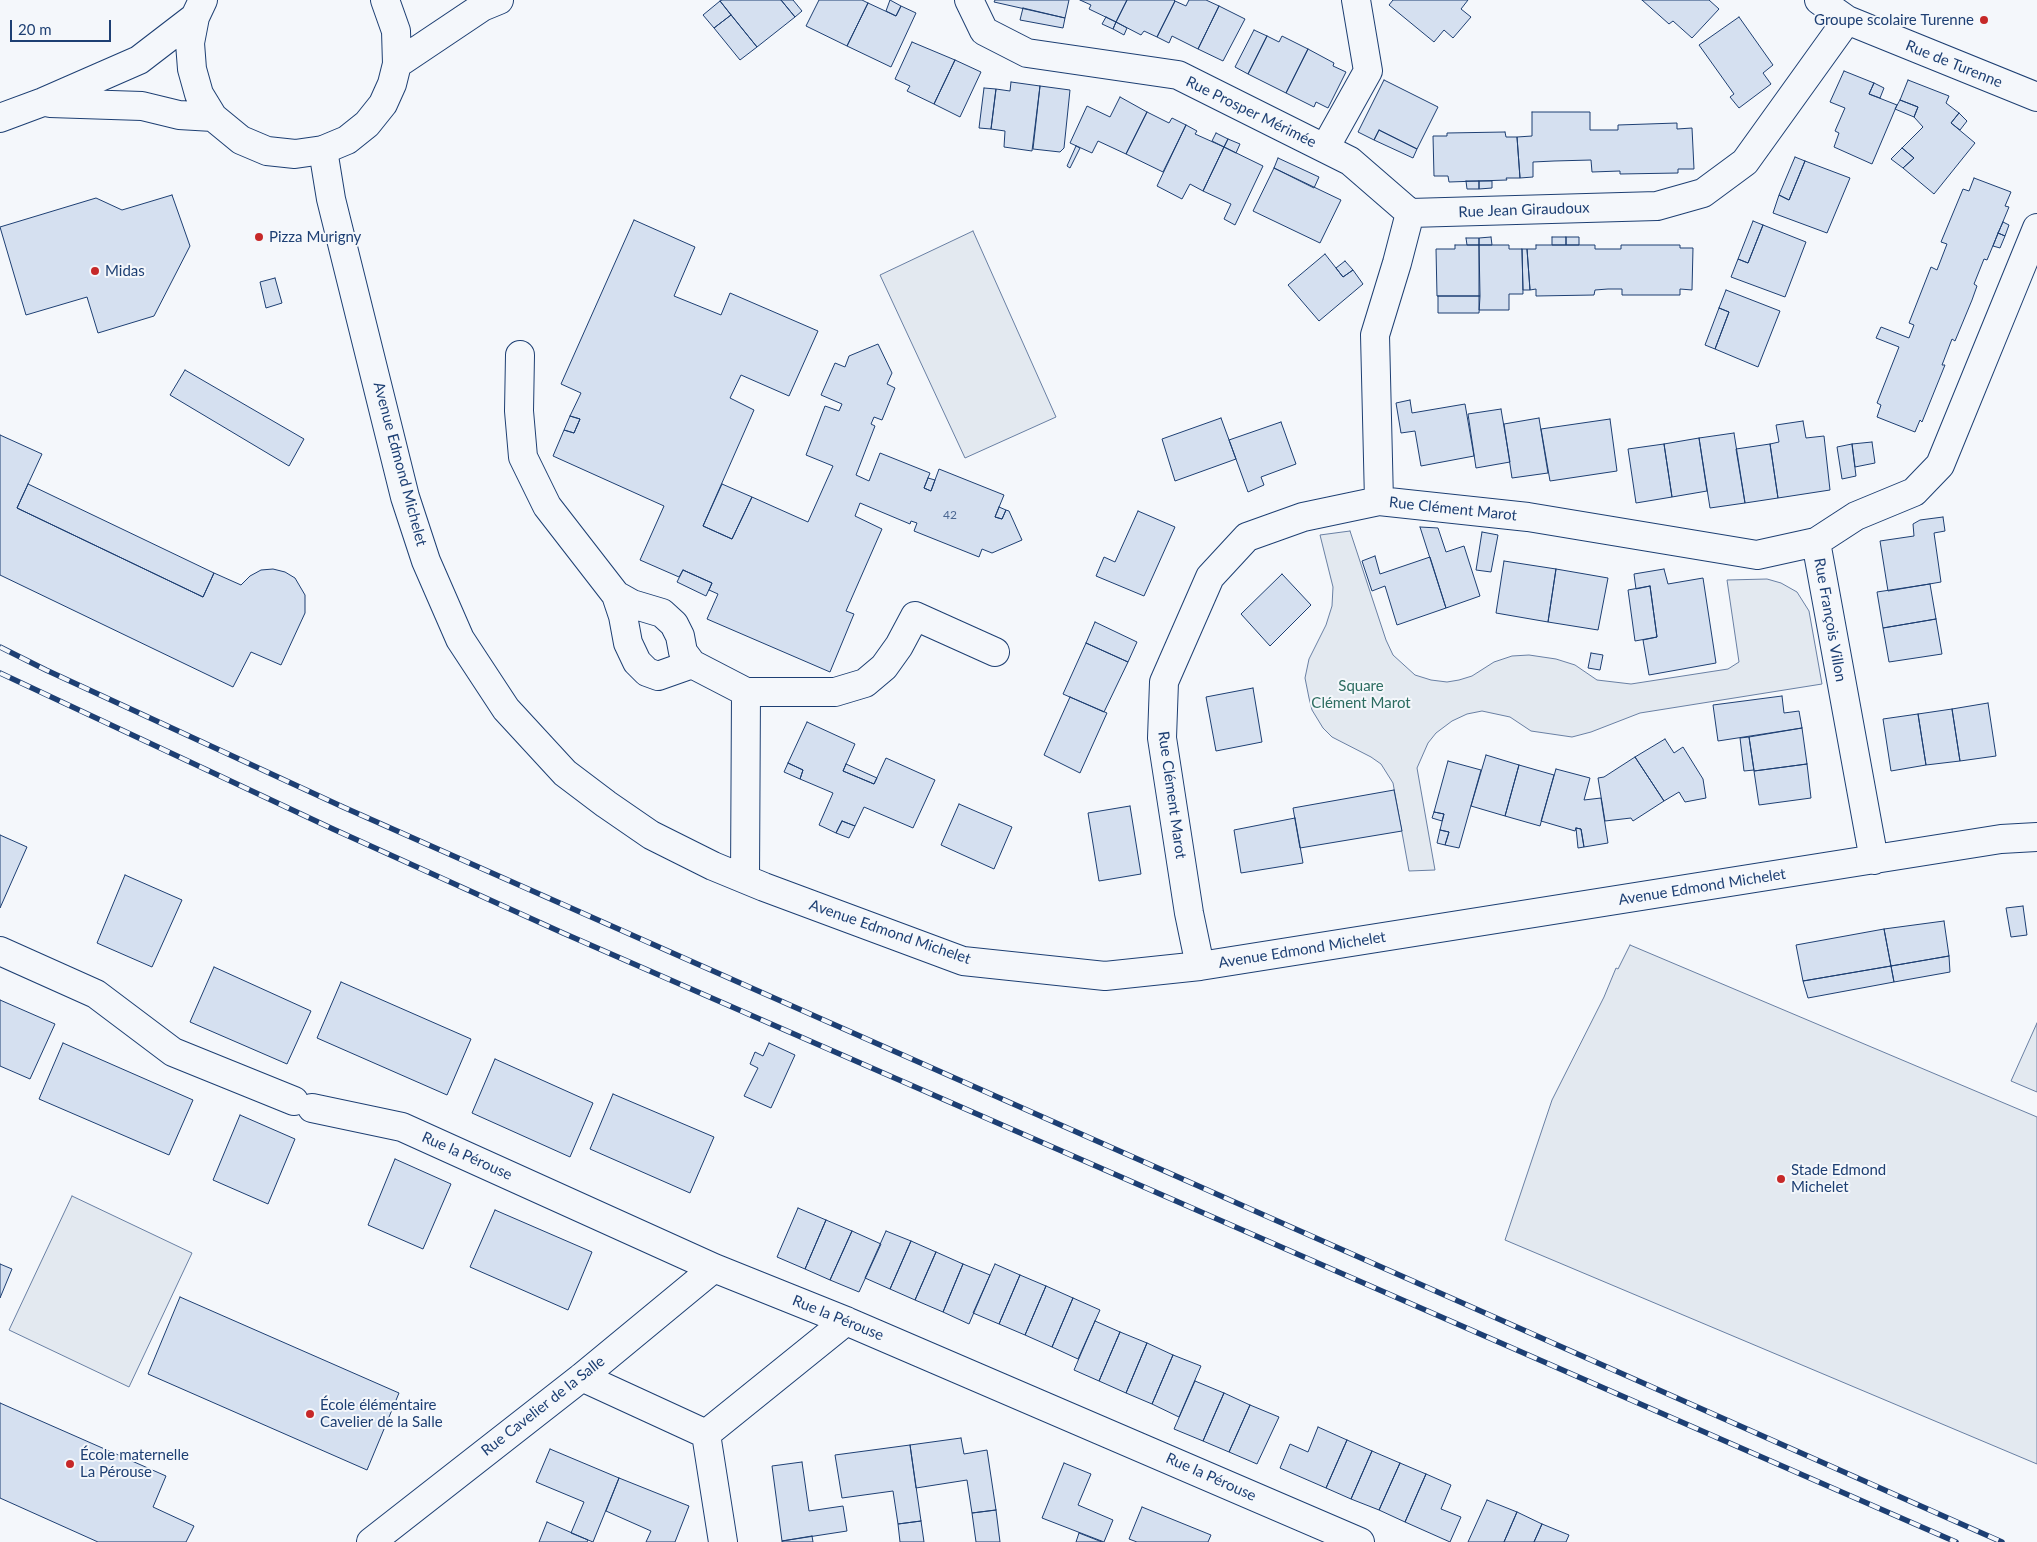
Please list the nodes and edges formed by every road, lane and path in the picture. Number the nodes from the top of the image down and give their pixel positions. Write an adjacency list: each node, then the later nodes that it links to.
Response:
1 (384, 0): 8 (street)
2 (499, 0): 8 (street)
3 (1356, 0): 13 (street)
4 (1823, 1): 7 (street, Rue de Turenne)
5 (966, 2): 13 (street, Rue Prosper Mérimée)
6 (199, 9): 10 (street); 11 (street)
7 (1847, 20): 9 (street, Rue de Turenne); 15 (street, Rue Jean Giraudoux)
8 (397, 64): 14 (street)
9 (2037, 97)
10 (44, 102): 11 (street); 12 (street)
11 (213, 117): 14 (street)
12 (0, 118)
13 (1325, 148): 15 (street, Rue Prosper Mérimée)
14 (323, 150): 26 (street, Avenue Edmond Michelet)
15 (1410, 213): 18 (street)
16 (2037, 228): 19 (street, Rue François Villon)
17 (520, 355): 20 (street)
18 (1379, 501): 19 (street, Rue Clément Marot); 28 (street, Rue Clément Marot)
19 (1816, 542): 25 (street, Rue François Villon)
20 (616, 595): 22 (street); 22 (street)
21 (995, 652): 23 (street)
22 (692, 664): 23 (street)
23 (746, 692): 26 (street)
24 (2037, 838): 25 (street, Avenue Edmond Michelet)
25 (1874, 860): 28 (street, Avenue Edmond Michelet)
26 (746, 879): 28 (street, Avenue Edmond Michelet)
27 (0, 951): 29 (street, Rue la Pérouse)
28 (1200, 966)
29 (714, 1268): 30 (street, Rue la Pérouse); 31 (street, Rue Cavelier de la Salle)
30 (846, 1321): 32 (street); 35 (street, Rue la Pérouse)
31 (582, 1377): 32 (street); 33 (street, Rue Cavelier de la Salle)
32 (706, 1434): 34 (street)
33 (371, 1542)
34 (723, 1542)
35 (1360, 1542)

